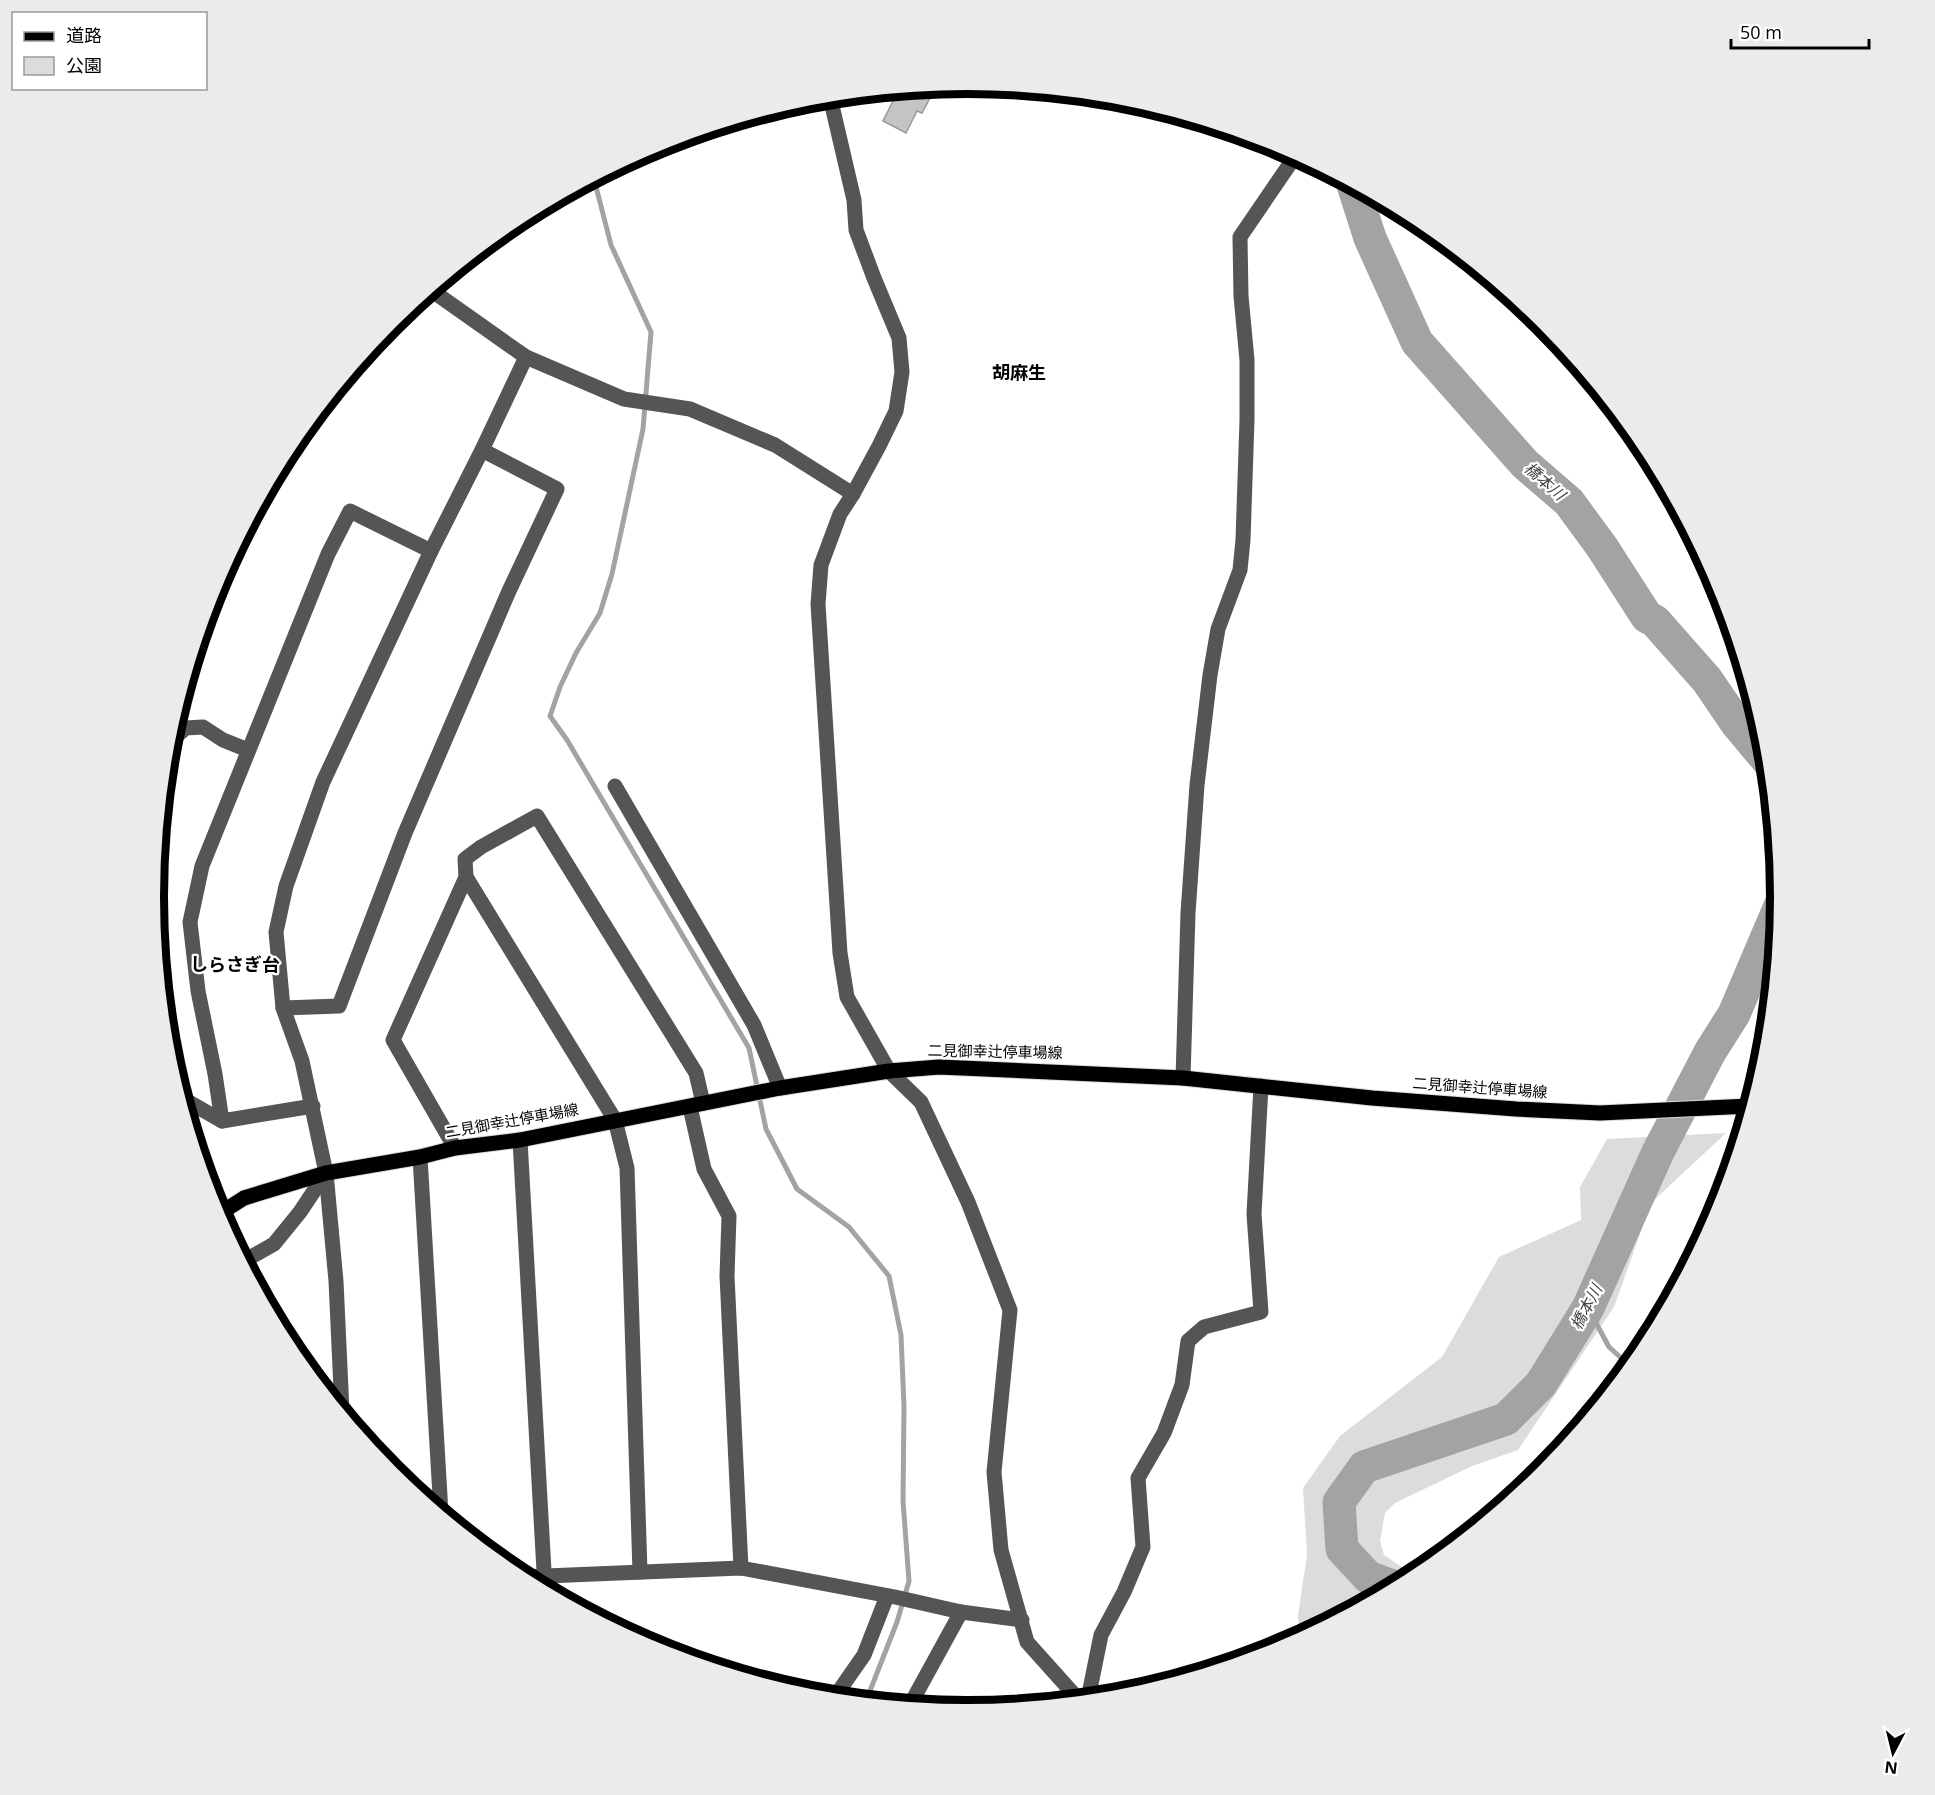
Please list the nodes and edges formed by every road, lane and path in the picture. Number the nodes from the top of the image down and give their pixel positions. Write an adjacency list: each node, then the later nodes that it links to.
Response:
1 (832, 106): 6 (street)
2 (1291, 163): 14 (street)
3 (437, 295): 4 (street)
4 (526, 357): 5 (street); 6 (street)
5 (482, 450): 7 (street); 12 (street)
6 (853, 494): 13 (street)
7 (431, 551): 9 (street); 12 (street)
8 (182, 731): 9 (street)
9 (248, 750): 22 (street)
10 (615, 786): 16 (street)
11 (466, 877): 18 (street); 21 (street); 24 (street)
12 (283, 1008): 19 (street)
13 (889, 1071): 14 (main road, 二見御幸辻停車場線); 16 (main road, 二見御幸辻停車場線); 37 (street)
14 (1183, 1078): 15 (main road, 二見御幸辻停車場線)
15 (1260, 1086): 20 (main road, 二見御幸辻停車場線); 39 (street)
16 (778, 1089): 18 (main road, 二見御幸辻停車場線)
17 (192, 1104): 22 (street)
18 (696, 1105): 21 (main road, 二見御幸辻停車場線); 31 (street)
19 (313, 1106): 22 (street); 26 (street)
20 (1743, 1106)
21 (615, 1120): 23 (main road, 二見御幸辻停車場線); 32 (street)
22 (222, 1121)
23 (520, 1140): 24 (main road, 二見御幸辻停車場線); 33 (street)
24 (455, 1148): 25 (main road, 二見御幸辻停車場線)
25 (420, 1157): 26 (main road, 二見御幸辻停車場線); 30 (street)
26 (326, 1173): 27 (main road, 二見御幸辻停車場線); 28 (street); 29 (street)
27 (228, 1209)
28 (250, 1258)
29 (341, 1400)
30 (440, 1503)
31 (741, 1568): 32 (street); 35 (street)
32 (640, 1572): 34 (street)
33 (544, 1579)
34 (549, 1582)
35 (891, 1596): 36 (street); 38 (street)
36 (954, 1610): 37 (street); 41 (street)
37 (1022, 1620): 40 (street)
38 (840, 1690)
39 (1090, 1691)
40 (1073, 1694)
41 (913, 1699)

